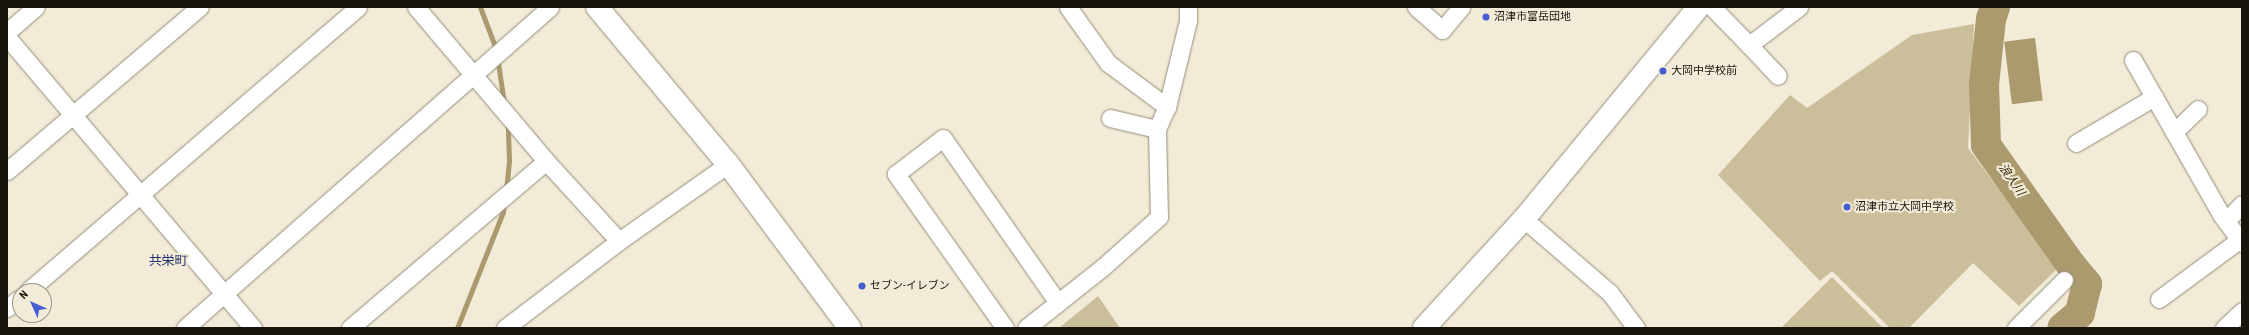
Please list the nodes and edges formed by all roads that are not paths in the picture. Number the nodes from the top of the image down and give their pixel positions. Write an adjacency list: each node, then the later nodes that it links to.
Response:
1 (36, 7): 14 (street)
2 (200, 7): 23 (street)
3 (358, 7): 31 (street)
4 (416, 7): 18 (street)
5 (550, 7): 18 (street)
6 (597, 7): 29 (street)
7 (1068, 7): 21 (street)
8 (1188, 7): 21 (street)
9 (1416, 7): 10 (street)
10 (1461, 7)
11 (1699, 7): 33 (street)
12 (1712, 7): 16 (street)
13 (1799, 7): 16 (street)
14 (7, 32)
15 (7, 37): 23 (street)
16 (1749, 45): 19 (street)
17 (2133, 60): 20 (street)
18 (474, 76): 28 (street); 39 (street)
19 (1778, 76)
20 (2154, 97): 26 (street); 27 (street)
21 (1167, 107): 25 (street)
22 (2198, 109): 26 (street)
23 (73, 116): 30 (street); 31 (street)
24 (1110, 118): 25 (street)
25 (1157, 129): 41 (street)
26 (2174, 132): 34 (street)
27 (2076, 143)
28 (546, 161): 35 (street); 45 (street)
29 (728, 164): 35 (street); 47 (street)
30 (7, 170)
31 (141, 196): 38 (street); 39 (street)
32 (2242, 204): 34 (street)
33 (1524, 219): 50 (street); 51 (street)
34 (2226, 221): 36 (street)
35 (619, 241): 46 (street)
36 (2241, 241): 40 (street)
37 (2064, 280): 52 (street)
38 (38, 283)
39 (225, 294): 43 (street); 44 (street)
40 (2159, 299)
41 (1058, 303): 48 (street); 49 (street)
42 (2242, 311): 53 (street)
43 (185, 328)
44 (253, 328)
45 (350, 328)
46 (505, 328)
47 (850, 328)
48 (1005, 328)
49 (1026, 328)
50 (1424, 328)
51 (1636, 328)
52 (2016, 328)
53 (2224, 328)

